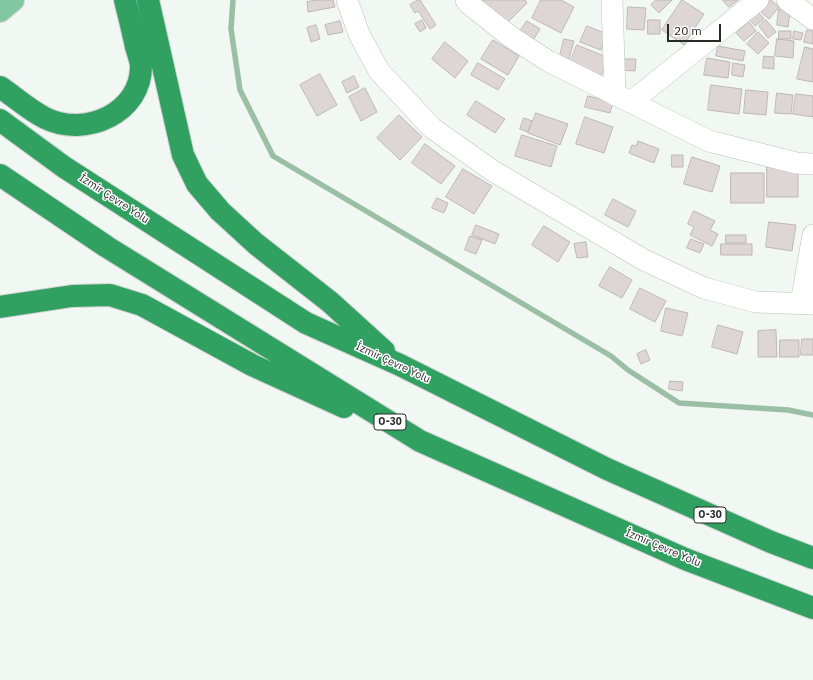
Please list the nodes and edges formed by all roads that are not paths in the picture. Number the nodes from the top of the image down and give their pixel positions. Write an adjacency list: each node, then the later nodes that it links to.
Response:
1 (13, 0): 9 (main road)
2 (125, 0): 11 (highway)
3 (148, 0): 19 (highway)
4 (347, 0): 17 (street)
5 (466, 0): 12 (street)
6 (612, 0): 12 (street)
7 (758, 0): 12 (street)
8 (787, 0): 10 (street)
9 (0, 11)
10 (813, 19)
11 (0, 87)
12 (623, 99): 14 (street)
13 (0, 120): 19 (highway, İzmir Çevre Yolu / O-30)
14 (813, 164)
15 (0, 175): 20 (highway, İzmir Çevre Yolu / O-30)
16 (813, 235): 17 (street)
17 (807, 304)
18 (0, 307): 20 (highway)
19 (400, 365): 21 (highway, İzmir Çevre Yolu / O-30)
20 (420, 441): 22 (highway, İzmir Çevre Yolu / O-30)
21 (813, 558)
22 (813, 608)

